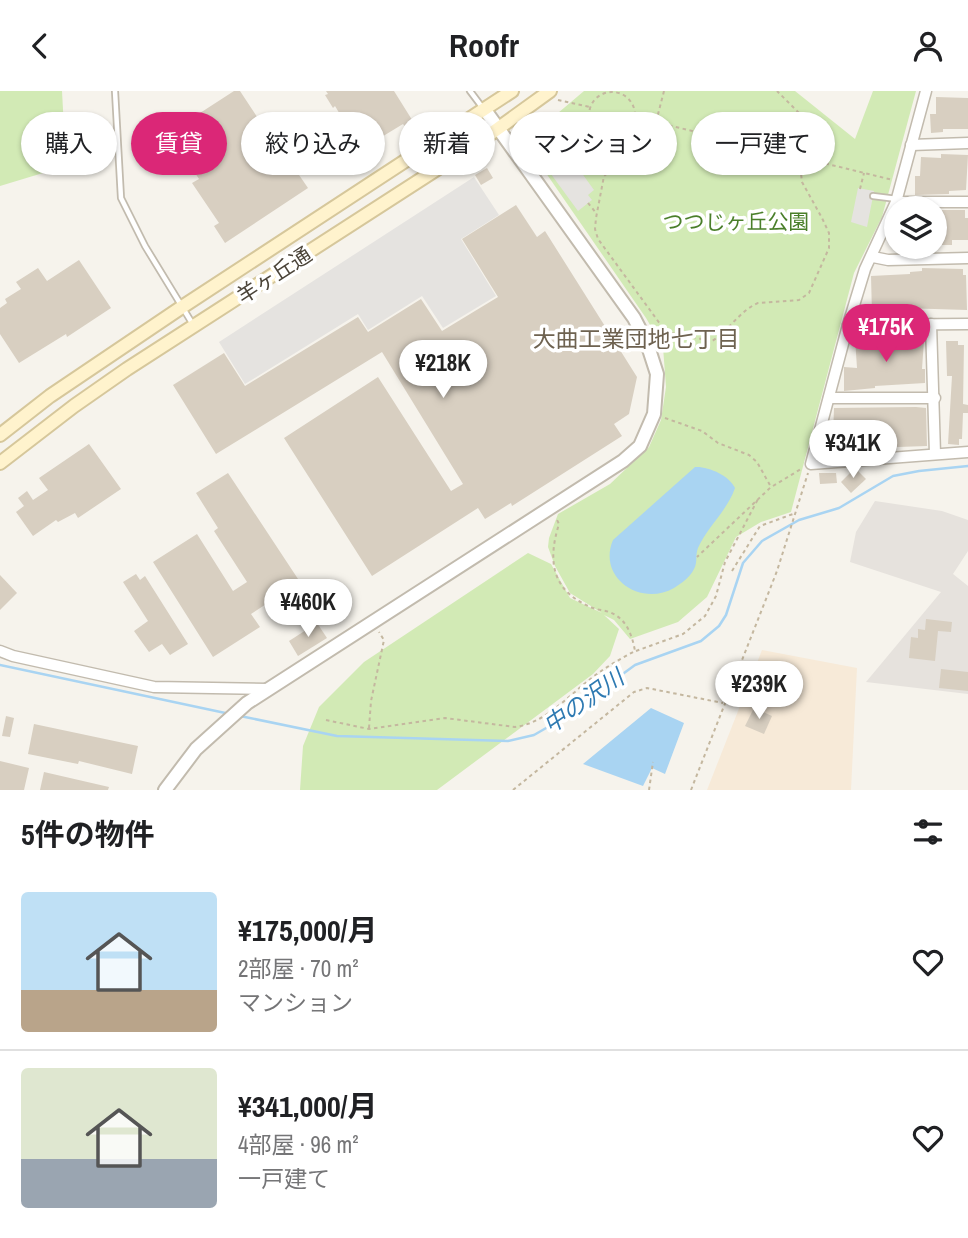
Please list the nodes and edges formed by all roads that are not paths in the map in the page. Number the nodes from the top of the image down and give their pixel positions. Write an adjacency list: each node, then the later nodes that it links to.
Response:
1 (115, 91): 18 (lane)
2 (470, 91): 6 (lane)
3 (512, 91): 6 (main road, 羊ヶ丘通)
4 (926, 91): 9 (street)
5 (547, 94): 7 (main road, 羊ヶ丘通)
6 (485, 110): 7 (street); 18 (main road, 羊ヶ丘通)
7 (499, 129): 22 (main road, 羊ヶ丘通); 30 (street)
8 (968, 143): 9 (street)
9 (911, 145): 11 (street)
10 (873, 196): 12 (lane)
11 (898, 196)
12 (884, 198)
13 (947, 201): 14 (street)
14 (968, 202)
15 (884, 231): 16 (street)
16 (873, 257): 17 (street); 21 (street)
17 (968, 258)
18 (183, 307): 22 (lane); 25 (main road, 羊ヶ丘通)
19 (931, 324): 20 (street); 21 (street); 24 (street)
20 (968, 324)
21 (848, 325): 23 (street)
22 (194, 326): 28 (main road, 羊ヶ丘通)
23 (829, 398): 24 (street); 27 (street)
24 (935, 398): 27 (street)
25 (0, 435)
26 (968, 452): 27 (street)
27 (935, 454)
28 (0, 463)
29 (0, 651): 30 (street)
30 (267, 689): 31 (street)
31 (165, 790)

